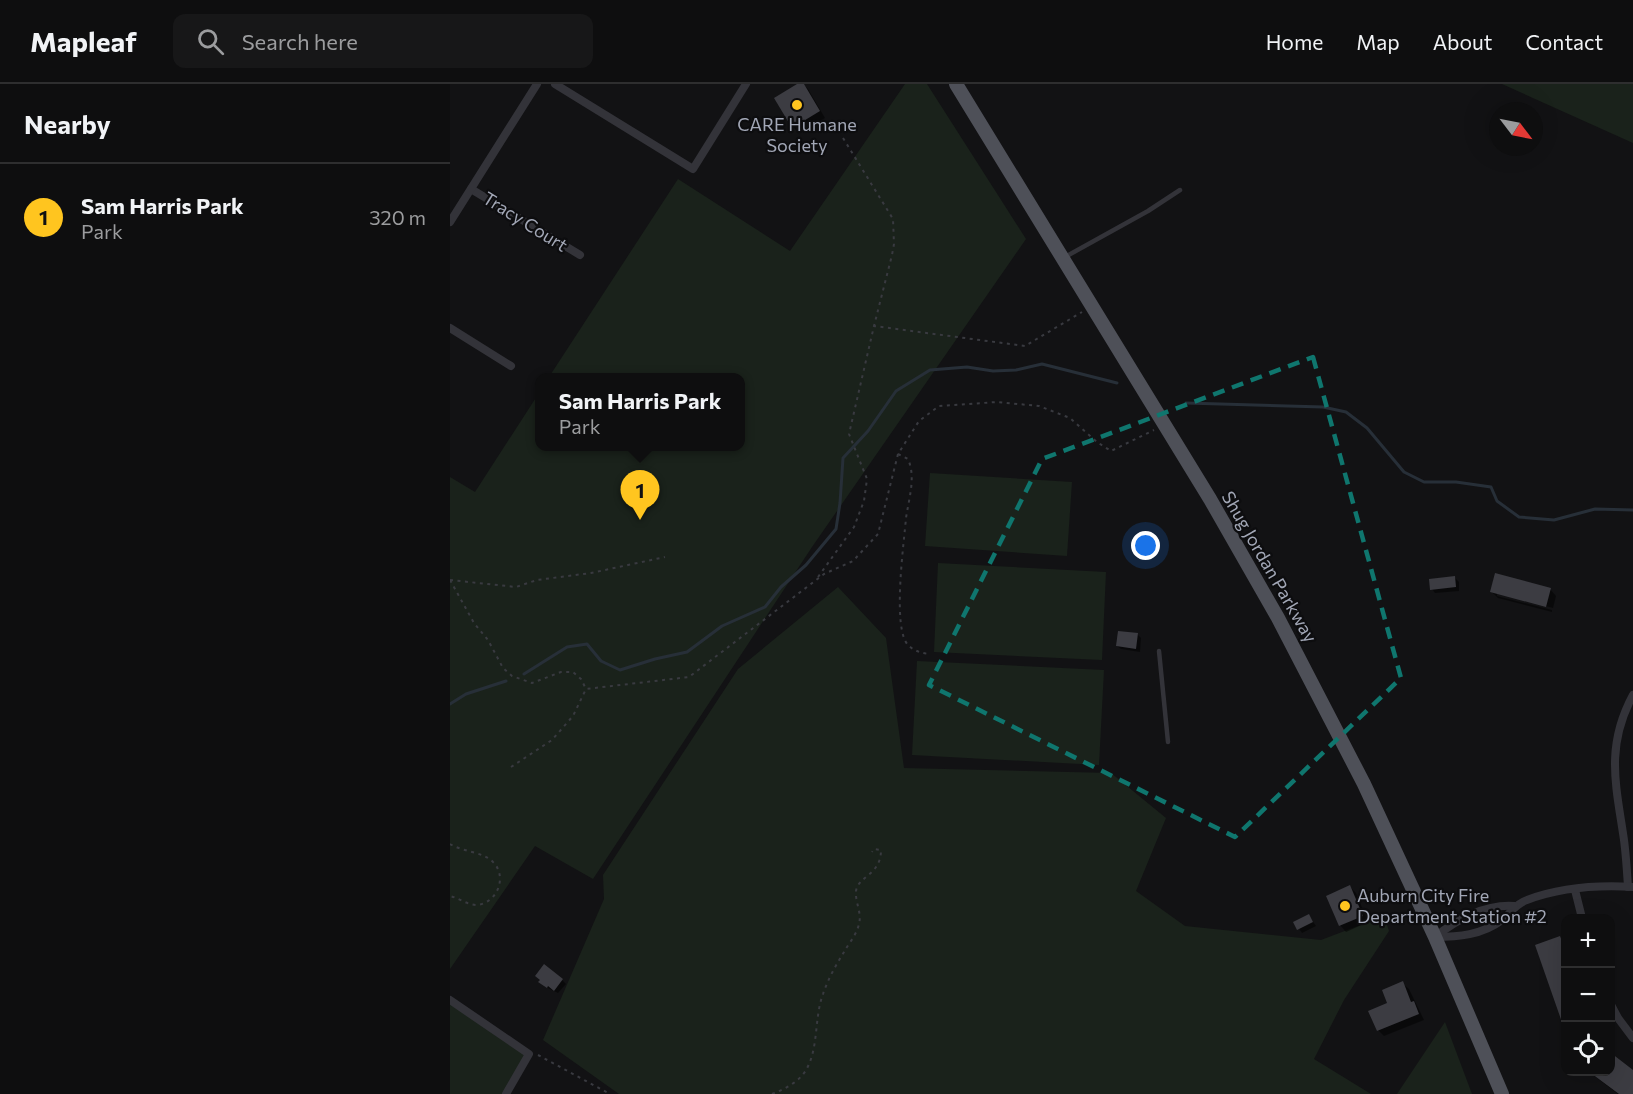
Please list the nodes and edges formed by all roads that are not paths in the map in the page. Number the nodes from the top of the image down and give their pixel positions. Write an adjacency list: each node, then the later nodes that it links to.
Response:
1 (537, 84): 5 (street)
2 (555, 84): 3 (street)
3 (746, 84)
4 (956, 84): 9 (main road, Shug Jordan Parkway)
5 (471, 189): 7 (street); 8 (street, Tracy Court)
6 (1180, 190): 9 (lane)
7 (450, 222)
8 (580, 255)
9 (1063, 258): 19 (main road, Shug Jordan Parkway)
10 (450, 328): 11 (street)
11 (511, 366)
12 (1159, 651): 14 (lane)
13 (1633, 694): 15 (street)
14 (1168, 742)
15 (1631, 887): 16 (street)
16 (1575, 890): 17 (street); 18 (street)
17 (1514, 906): 19 (street); 19 (street)
18 (1581, 914)
19 (1435, 937): 24 (main road, Shug Jordan Parkway)
20 (450, 1000): 23 (street)
21 (1615, 1012): 22 (street)
22 (1633, 1038)
23 (506, 1094)
24 (1502, 1094)

